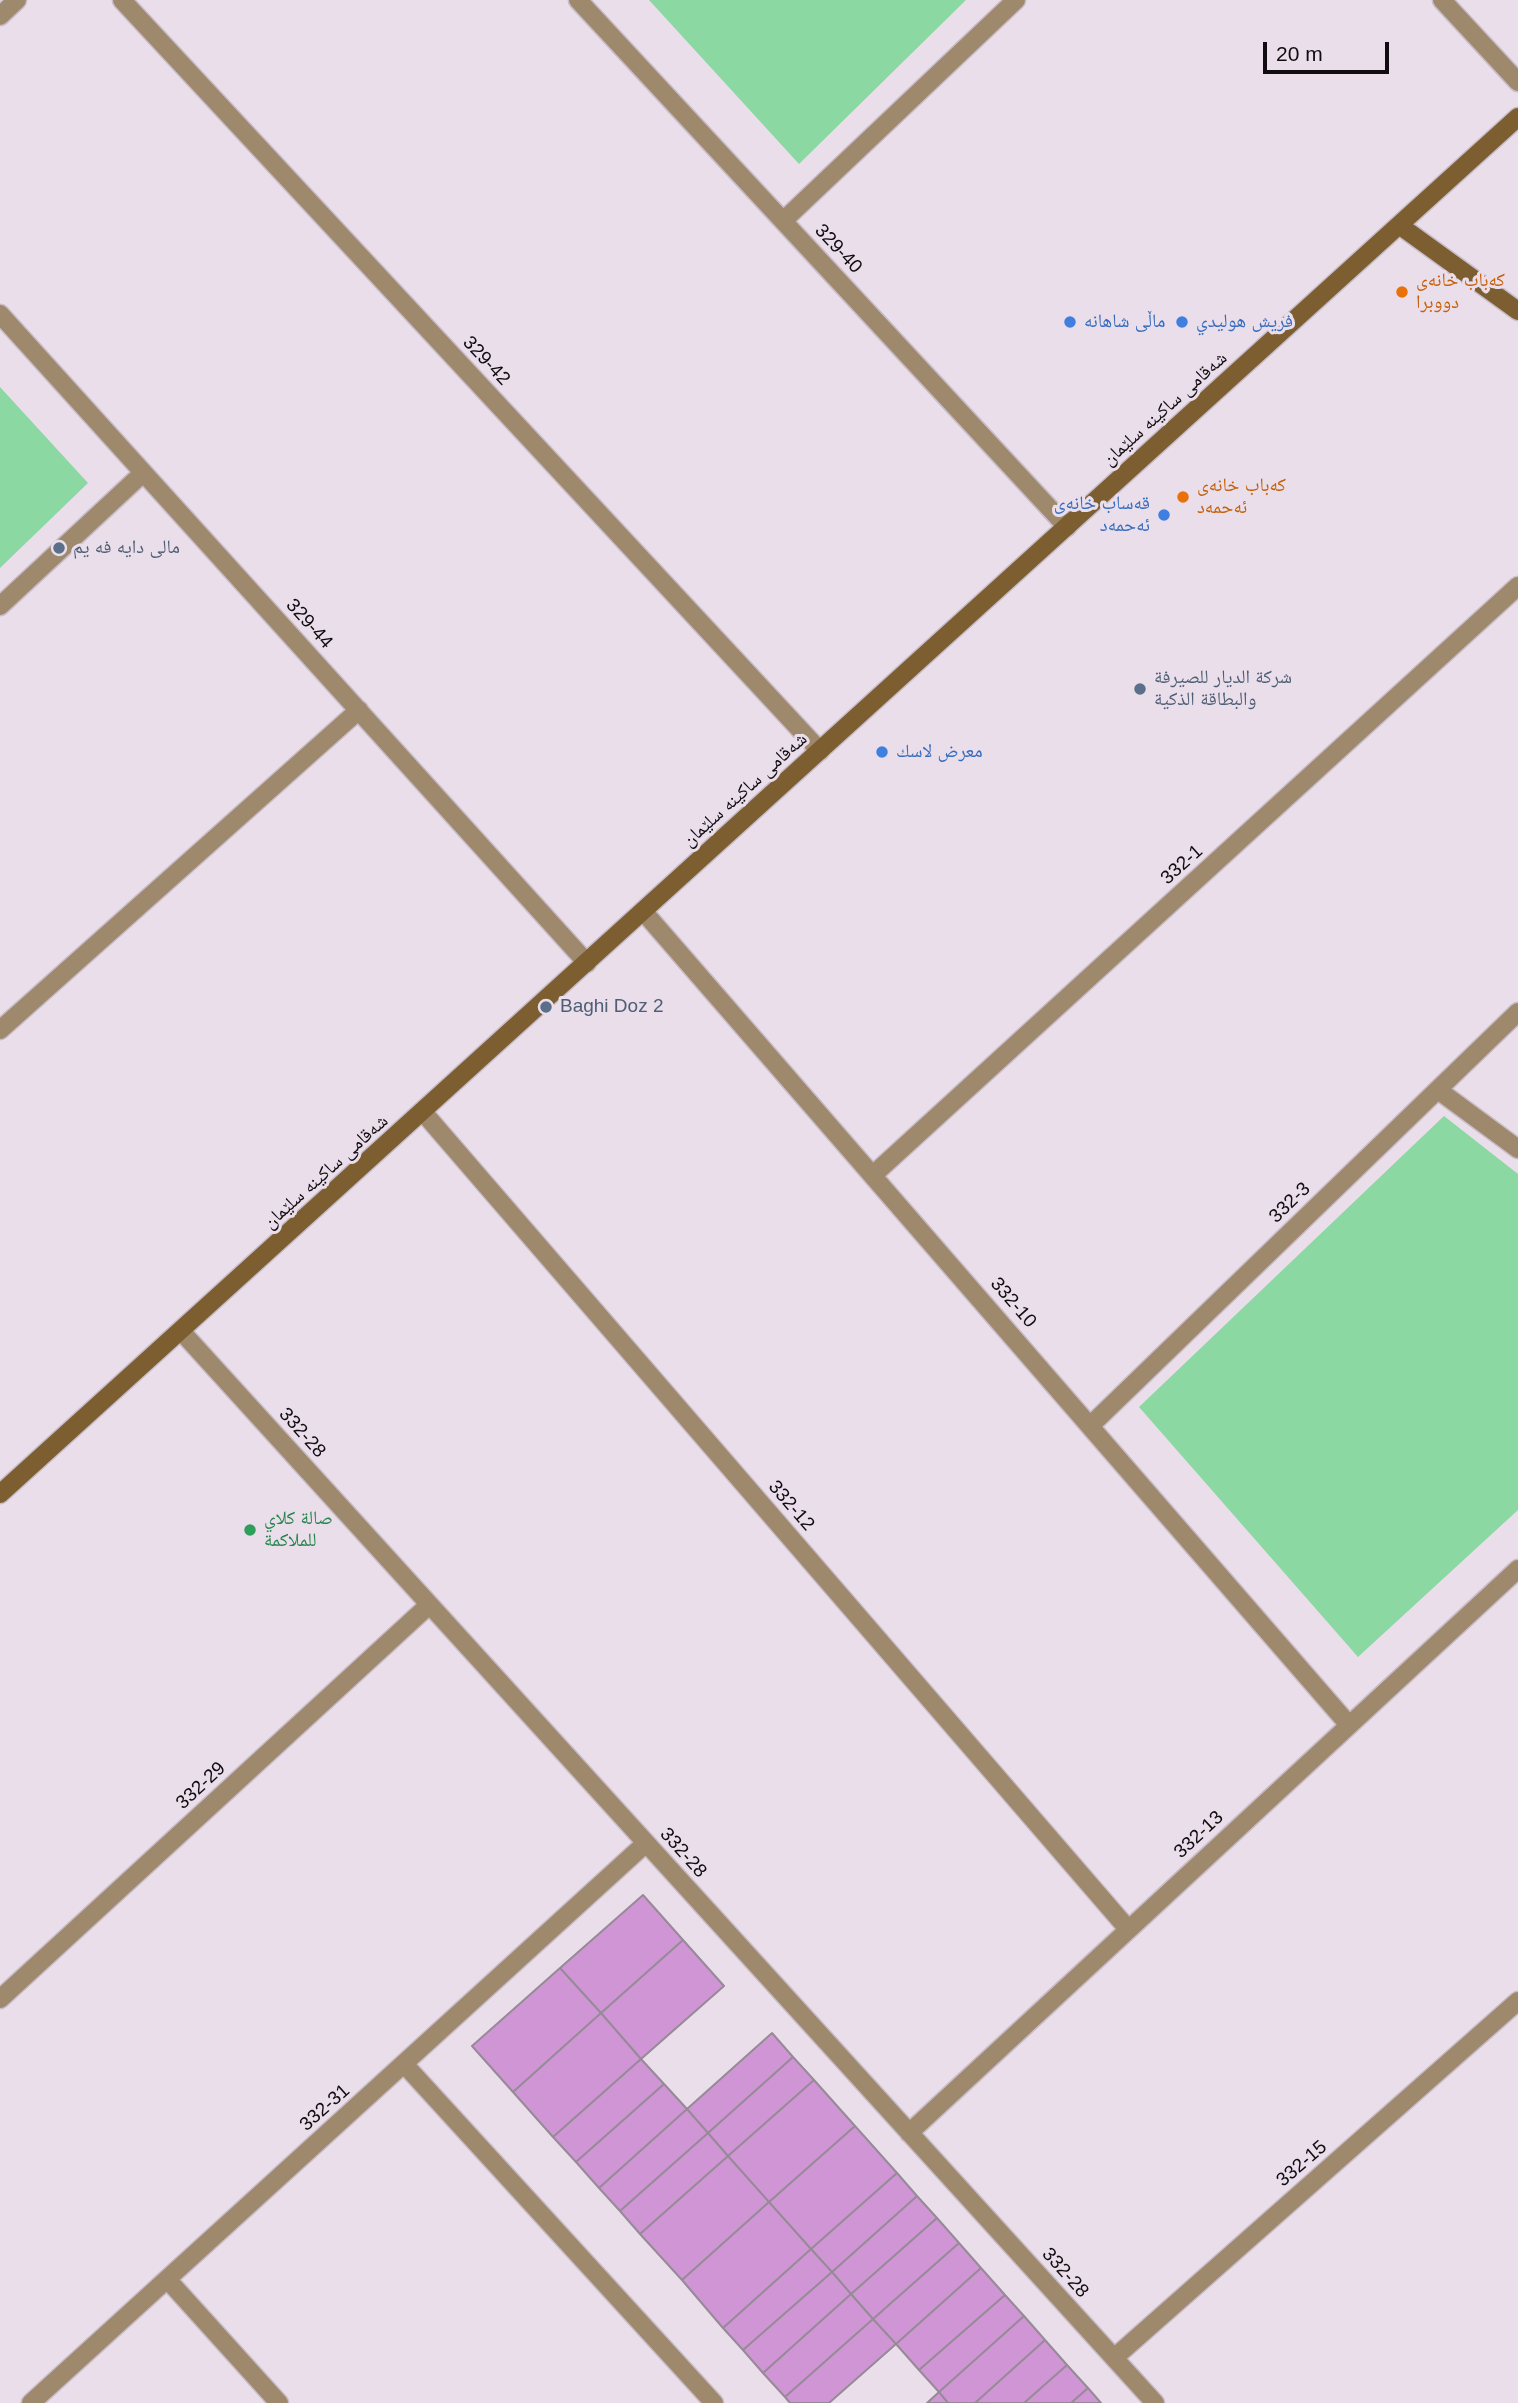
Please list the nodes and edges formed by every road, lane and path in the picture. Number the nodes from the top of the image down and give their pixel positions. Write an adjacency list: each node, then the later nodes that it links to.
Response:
1 (17, 0): 6 (street)
2 (122, 0): 18 (street, 329-42)
3 (578, 0): 9 (street, 329-40)
4 (1016, 0): 9 (street)
5 (1442, 0): 7 (street)
6 (0, 16)
7 (1518, 82)
8 (1518, 117): 10 (street, شەقامی ساکینە سلێمان)
9 (783, 221): 14 (street, 329-40)
10 (1399, 225): 11 (street); 14 (street, شەقامی ساکینە سلێمان)
11 (1518, 311)
12 (0, 314): 13 (street, 329-44)
13 (143, 472): 16 (street); 17 (street, 329-44)
14 (1067, 527): 18 (street, شەقامی ساکینە سلێمان)
15 (1518, 586): 26 (street, 332-1)
16 (0, 606)
17 (359, 710): 20 (street, 329-44); 22 (street)
18 (820, 751): 19 (street, شەقامی ساکینە سلێمان)
19 (643, 911): 20 (street, شەقامی ساکینە سلێمان); 26 (street, 332-10)
20 (587, 963): 24 (street, شەقامی ساکینە سلێمان)
21 (1518, 1012): 23 (street, 332-3)
22 (0, 1030)
23 (1437, 1090): 25 (street); 28 (street, 332-3)
24 (423, 1112): 27 (street, شەقامی ساکینە سلێمان); 34 (street, 332-12)
25 (1518, 1149)
26 (873, 1175): 28 (street, 332-10)
27 (181, 1331): 29 (street, شەقامی ساکینە سلێمان); 31 (street, 332-28)
28 (1091, 1425): 32 (street, 332-10)
29 (0, 1494)
30 (1518, 1569): 32 (street, 332-13)
31 (429, 1605): 33 (street, 332-28); 35 (street, 332-29)
32 (1349, 1725): 34 (street, 332-13)
33 (646, 1843): 37 (street, 332-31); 38 (street, 332-28)
34 (1128, 1929): 38 (street, 332-13)
35 (0, 1999)
36 (1518, 2001): 40 (street, 332-15)
37 (405, 2065): 39 (street, 332-31); 43 (street)
38 (909, 2133): 40 (street, 332-28)
39 (167, 2279): 41 (street, 332-31); 42 (street)
40 (1114, 2358): 44 (street, 332-28)
41 (31, 2403)
42 (279, 2403)
43 (714, 2403)
44 (1155, 2403)

